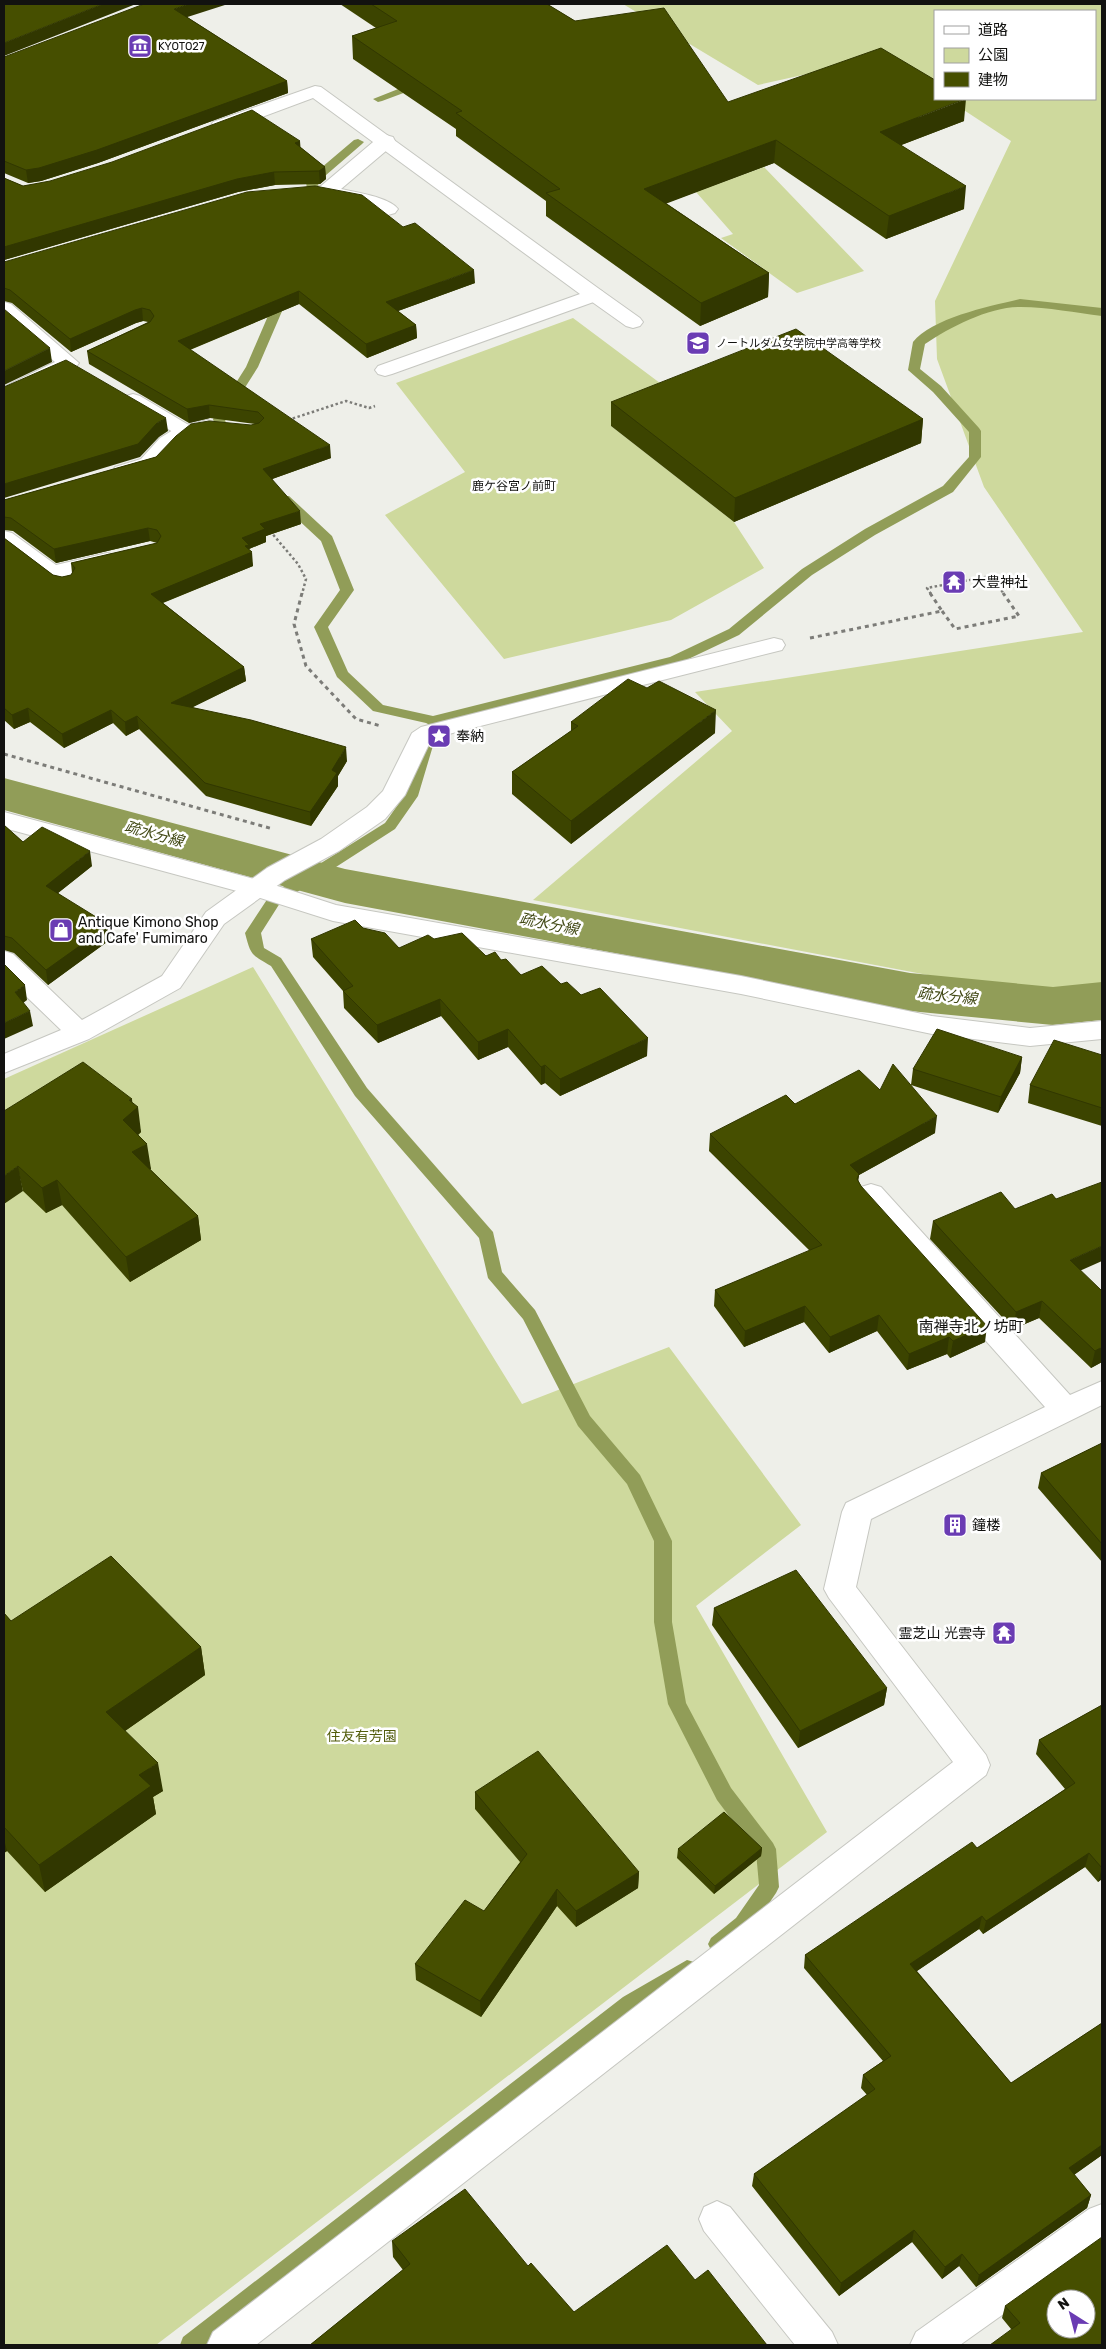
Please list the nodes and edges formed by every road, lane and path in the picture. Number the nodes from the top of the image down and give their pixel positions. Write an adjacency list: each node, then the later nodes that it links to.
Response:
1 (206, 131): 2 (street)
2 (386, 141): 3 (street); 4 (street)
3 (388, 209)
4 (595, 295): 6 (street); 7 (street)
5 (4, 308): 9 (street)
6 (633, 322)
7 (385, 370): 11 (path)
8 (119, 392): 10 (street)
9 (4, 396)
10 (185, 430): 11 (street); 12 (street)
11 (244, 430)
12 (104, 478)
13 (269, 531): 18 (path)
14 (4, 538): 15 (street)
15 (123, 556)
16 (942, 611): 16 (path); 17 (path)
17 (774, 645): 18 (street)
18 (420, 738): 21 (street)
19 (4, 754): 21 (path)
20 (4, 820): 22 (street)
21 (320, 850): 22 (street)
22 (266, 881): 24 (street); 25 (street)
23 (4, 960): 25 (street)
24 (1102, 1030)
25 (80, 1033): 26 (street)
26 (4, 1064)
27 (872, 1194): 29 (street)
28 (1102, 1392): 29 (street)
29 (1066, 1410): 32 (street)
30 (717, 2219): 33 (street)
31 (1102, 2222): 34 (street)
32 (226, 2345)
33 (819, 2345)
34 (929, 2345)

